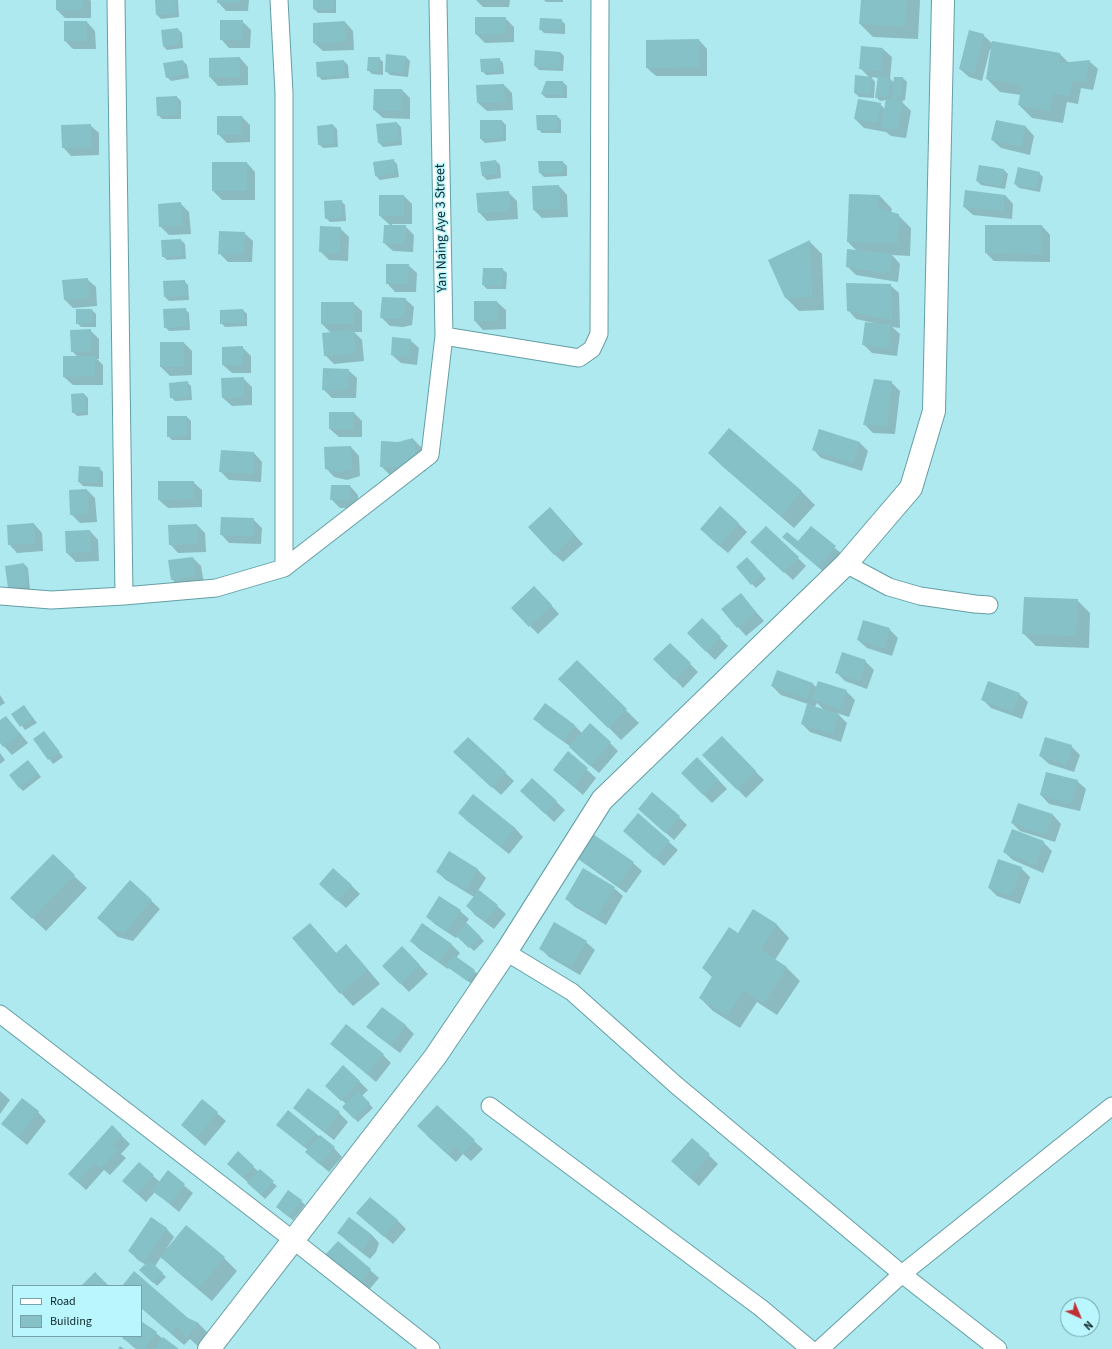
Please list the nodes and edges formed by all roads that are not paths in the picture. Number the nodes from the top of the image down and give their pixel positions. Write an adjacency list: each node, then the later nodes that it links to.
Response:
1 (116, 0): 10 (street)
2 (279, 0): 8 (street)
3 (438, 0): 6 (street, Yan Naing Aye 3 Street)
4 (600, 0): 6 (street)
5 (943, 0): 7 (main road)
6 (444, 336): 8 (street, Yan Naing Aye 3 Street)
7 (846, 564): 11 (street); 12 (main road)
8 (284, 568): 10 (street)
9 (0, 596): 10 (street)
10 (124, 596)
11 (989, 605)
12 (506, 952): 16 (main road); 17 (street)
13 (0, 1014): 16 (street)
14 (490, 1106): 20 (street)
15 (1112, 1106): 17 (street)
16 (294, 1240): 18 (main road); 19 (street)
17 (902, 1274): 21 (street); 22 (street)
18 (209, 1349)
19 (431, 1349)
20 (810, 1349)
21 (820, 1349)
22 (998, 1349)

